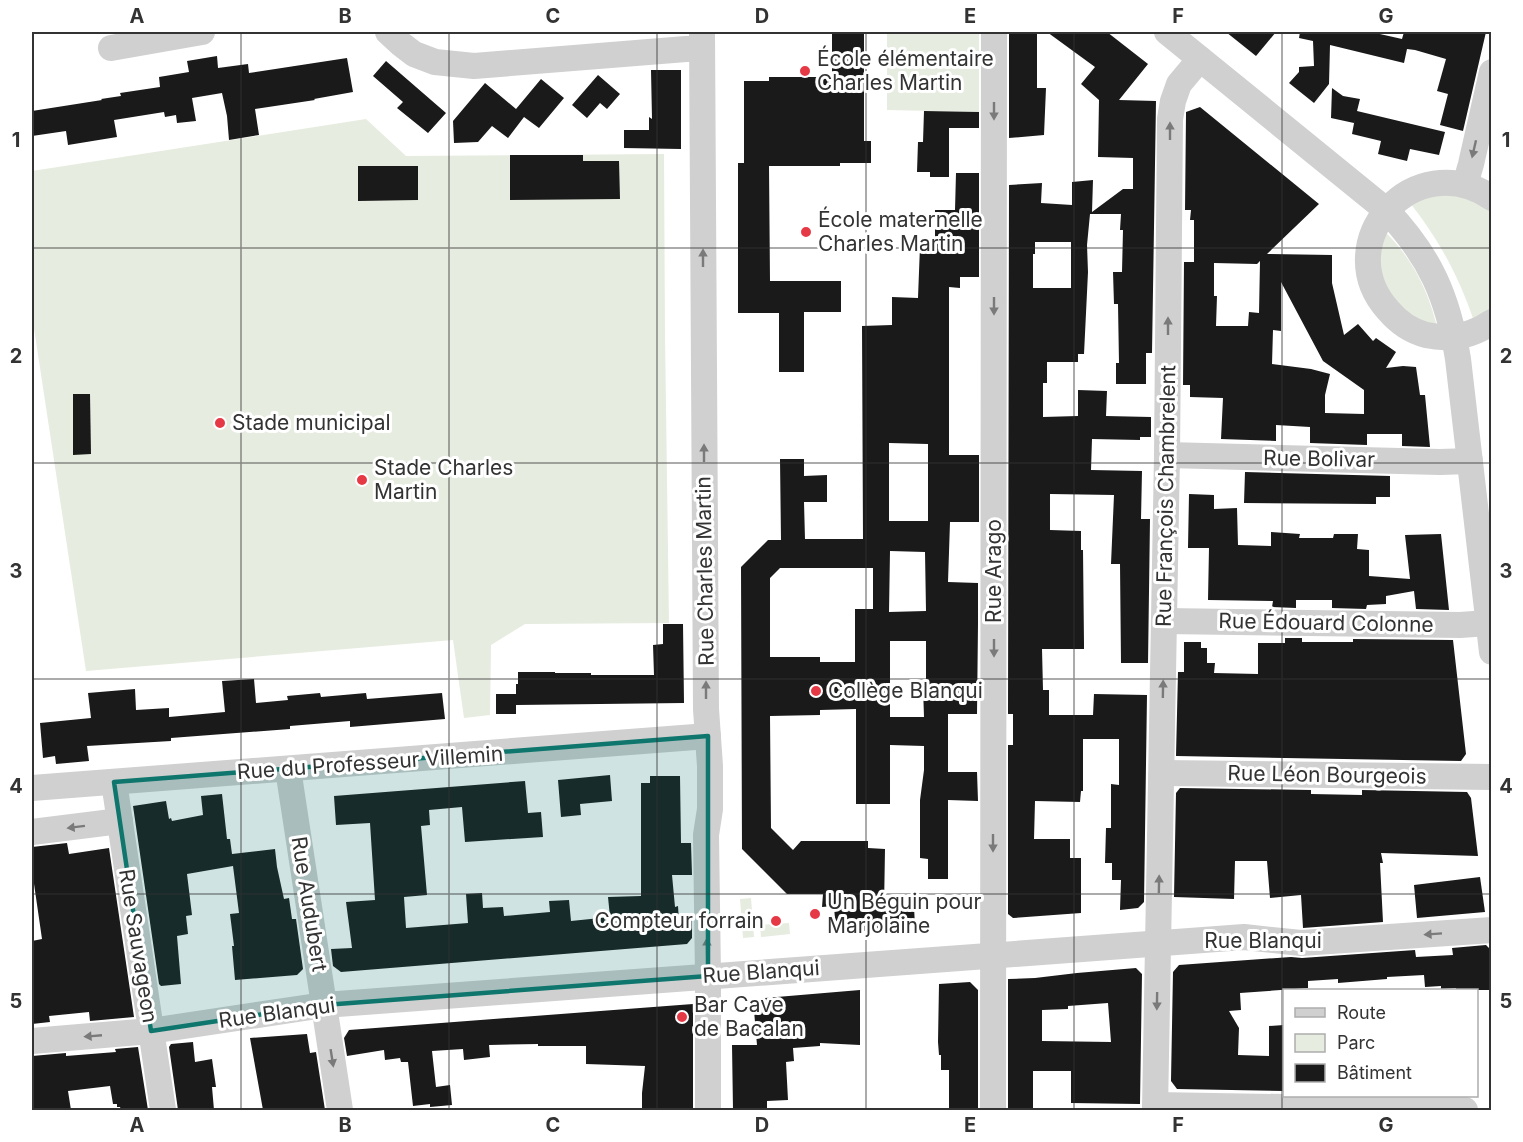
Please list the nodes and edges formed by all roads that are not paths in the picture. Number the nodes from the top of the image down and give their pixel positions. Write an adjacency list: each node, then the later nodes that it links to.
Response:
1 (202, 32): 6 (street)
2 (388, 32): 5 (street)
3 (994, 32): 29 (street, Rue Arago, one-way to 29)
4 (1167, 32): 7 (street)
5 (702, 40): 19 (street, Rue Charles Martin, one-way to 5)
6 (111, 48)
7 (1200, 59): 11 (street); 14 (street, Rue François Chambrelent, one-way to 7)
8 (1491, 72): 9 (street, one-way to 9)
9 (1465, 185): 10 (street); 11 (street)
10 (1491, 198)
11 (1386, 210): 13 (street); 13 (street)
12 (1491, 322): 13 (street)
13 (1455, 337): 15 (street)
14 (1167, 455): 15 (street, Rue Bolivar); 16 (street, Rue François Chambrelent)
15 (1470, 460): 17 (street)
16 (1164, 621): 17 (street, Rue Édouard Colonne); 21 (street, Rue François Chambrelent, one-way to 16)
17 (1488, 624): 18 (street)
18 (1491, 652)
19 (708, 736): 20 (street, Rue du Professeur Villemin); 30 (street, Rue Charles Martin, one-way to 19)
20 (288, 769): 23 (street, Rue du Professeur Villemin); 31 (street, Rue Audubert)
21 (1162, 773): 22 (street, Rue Léon Bourgeois); 28 (street, Rue François Chambrelent, one-way to 21)
22 (1491, 777)
23 (114, 782): 24 (street, Rue du Professeur Villemin); 25 (street, Rue Sauvageon)
24 (32, 789)
25 (120, 821): 26 (street, one-way to 26); 32 (street, Rue Sauvageon)
26 (32, 832)
27 (1491, 930): 28 (street, Rue Blanqui, one-way to 28)
28 (1158, 942): 29 (street, Rue Blanqui); 34 (street, Rue François Chambrelent, one-way to 34)
29 (994, 955): 30 (street, Rue Blanqui); 38 (street, Rue Arago)
30 (708, 976): 31 (street, Rue Blanqui); 37 (street, Rue Charles Martin)
31 (324, 1005): 32 (street, Rue Blanqui); 36 (street, Rue Audubert, one-way to 36)
32 (151, 1031): 33 (street, Rue Blanqui, one-way to 33); 35 (street, Rue Sauvageon)
33 (32, 1041)
34 (1155, 1108): 39 (street)
35 (163, 1110)
36 (340, 1110)
37 (708, 1110)
38 (993, 1110)
39 (1465, 1110)

